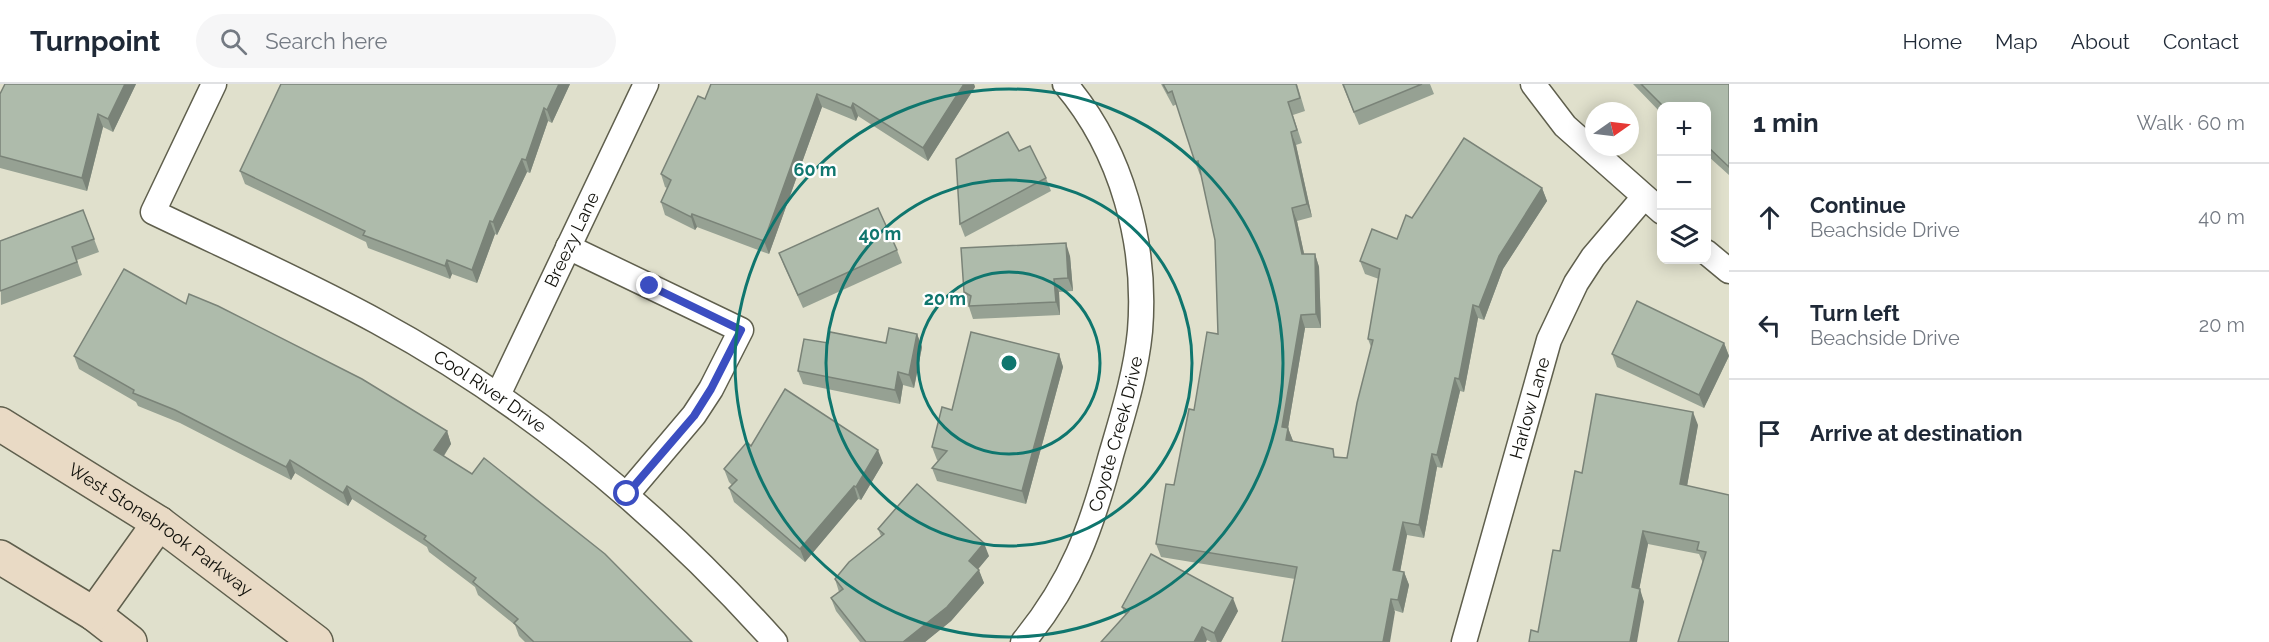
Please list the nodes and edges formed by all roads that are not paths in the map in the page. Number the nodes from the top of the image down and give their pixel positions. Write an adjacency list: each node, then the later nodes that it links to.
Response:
1 (214, 84): 9 (street, Cool River Drive)
2 (646, 84): 6 (street, Breezy Lane)
3 (1065, 84): 18 (street, Coyote Creek Drive)
4 (1533, 84): 5 (street)
5 (1653, 205): 19 (street, Harlow Lane)
6 (568, 247): 9 (street, Breezy Lane); 11 (street)
7 (1711, 256): 8 (street)
8 (1729, 272)
9 (498, 395): 11 (street, Cool River Drive)
10 (0, 424): 12 (street, West Stonebrook Parkway)
11 (627, 494): 17 (street, Cool River Drive)
12 (159, 523): 14 (street); 16 (street, West Stonebrook Parkway)
13 (0, 557): 14 (street)
14 (94, 614): 15 (street)
15 (130, 642)
16 (316, 642)
17 (775, 642)
18 (1023, 642)
19 (1464, 642)

